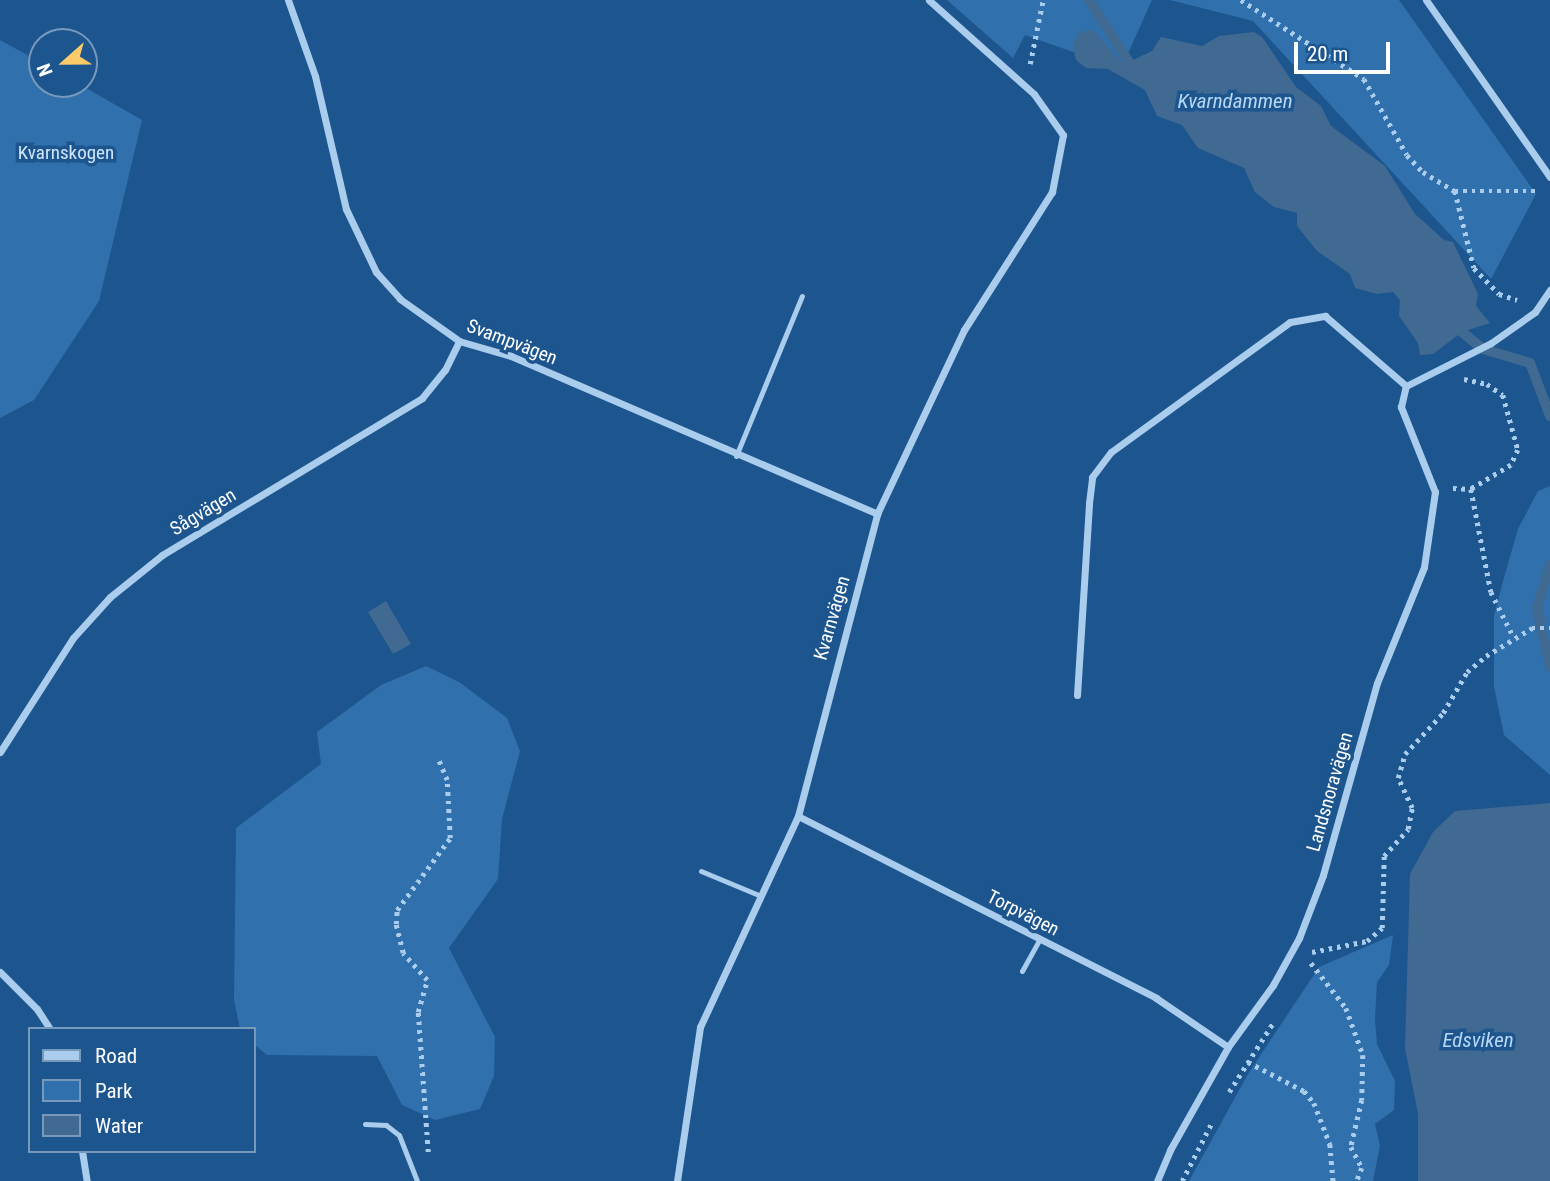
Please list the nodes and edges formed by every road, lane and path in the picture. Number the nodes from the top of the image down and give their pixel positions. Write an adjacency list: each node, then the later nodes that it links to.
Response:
1 (288, 0): 13 (street, Svampvägen)
2 (929, 0): 6 (street, Kvarnvägen)
3 (1043, 0): 6 (path)
4 (1241, 0): 8 (path)
5 (1426, 0): 7 (street)
6 (1020, 81): 19 (street, Kvarnvägen)
7 (1550, 177)
8 (1455, 191): 9 (path); 12 (path)
9 (1550, 192)
10 (1550, 290): 12 (street)
11 (802, 296): 16 (lane)
12 (1538, 307): 14 (street)
13 (459, 341): 16 (street, Svampvägen); 23 (street, Sågvägen)
14 (1455, 359): 15 (street); 18 (path)
15 (1406, 386): 17 (street, Landsnoravägen); 22 (street)
16 (736, 456): 19 (street, Svampvägen)
17 (1433, 487): 18 (path); 28 (street, Landsnoravägen)
18 (1471, 489): 21 (path)
19 (877, 514): 25 (street, Kvarnvägen)
20 (1549, 628): 21 (path)
21 (1514, 638): 30 (path)
22 (1077, 695)
23 (0, 752)
24 (439, 761): 43 (path)
25 (798, 816): 27 (street, Kvarnvägen); 29 (street, Torpvägen)
26 (701, 871): 27 (lane)
27 (761, 896): 46 (street, Kvarnvägen)
28 (1298, 938): 30 (path); 37 (street, Landsnoravägen)
29 (1040, 939): 32 (lane); 37 (street, Torpvägen)
30 (1306, 953): 31 (path)
31 (1311, 963): 34 (path); 50 (path)
32 (1022, 971)
33 (0, 972): 36 (street)
34 (1304, 975)
35 (1275, 1021): 38 (path)
36 (49, 1027)
37 (1228, 1047): 47 (street, Landsnoravägen)
38 (1248, 1062): 39 (path); 49 (path)
39 (1221, 1103)
40 (1215, 1115): 48 (path)
41 (365, 1125): 45 (lane)
42 (82, 1153): 44 (street)
43 (428, 1158)
44 (87, 1181)
45 (417, 1181)
46 (677, 1181)
47 (1157, 1181)
48 (1182, 1181)
49 (1333, 1181)
50 (1357, 1181)

